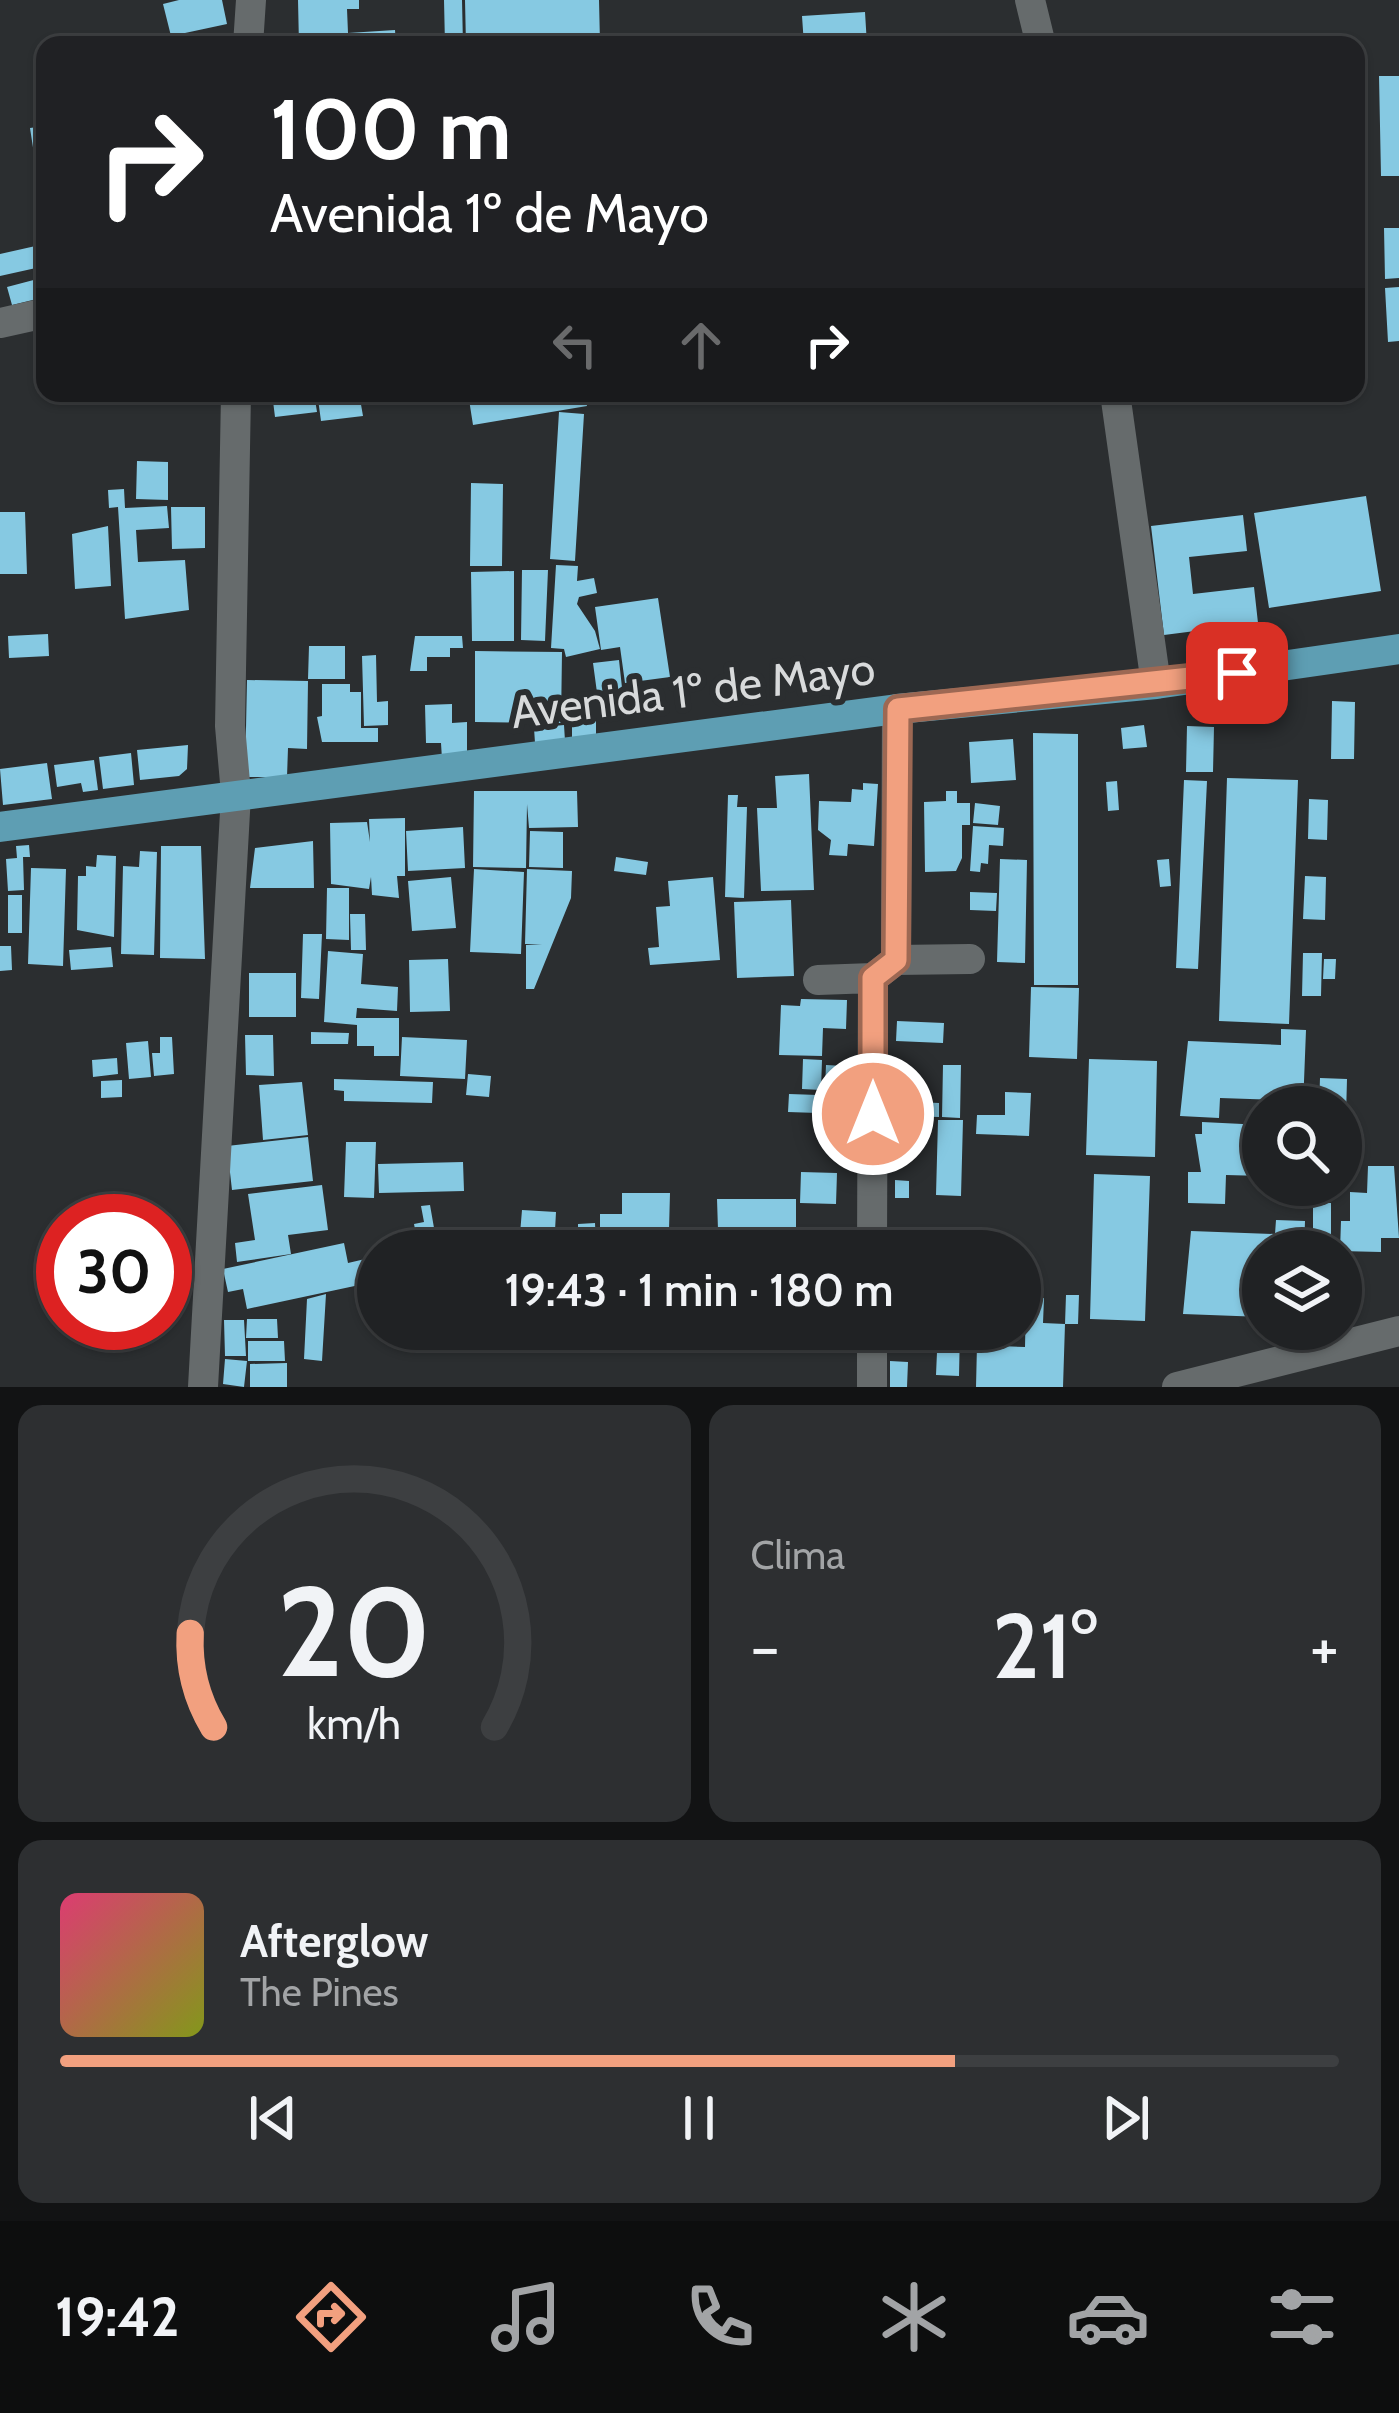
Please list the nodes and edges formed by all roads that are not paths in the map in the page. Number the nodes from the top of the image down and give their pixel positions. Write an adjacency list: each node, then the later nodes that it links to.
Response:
1 (251, 0): 3 (street)
2 (1030, 0): 4 (street)
3 (249, 36)
4 (1039, 36)
5 (36, 315): 6 (street)
6 (0, 322)
7 (236, 402): 12 (street)
8 (1115, 402): 10 (street)
9 (1399, 650): 10 (main road, Avenida 1º de Mayo)
10 (1156, 684): 11 (main road, Avenida 1º de Mayo)
11 (898, 709): 12 (main road, Avenida 1º de Mayo); 15 (street)
12 (236, 794): 13 (main road, Avenida 1º de Mayo); 21 (street)
13 (0, 827)
14 (970, 959): 15 (street)
15 (884, 969): 16 (street); 17 (street)
16 (818, 980)
17 (873, 1230)
18 (1399, 1331): 20 (street)
19 (872, 1350): 22 (street)
20 (1186, 1386)
21 (203, 1387)
22 (872, 1387)

